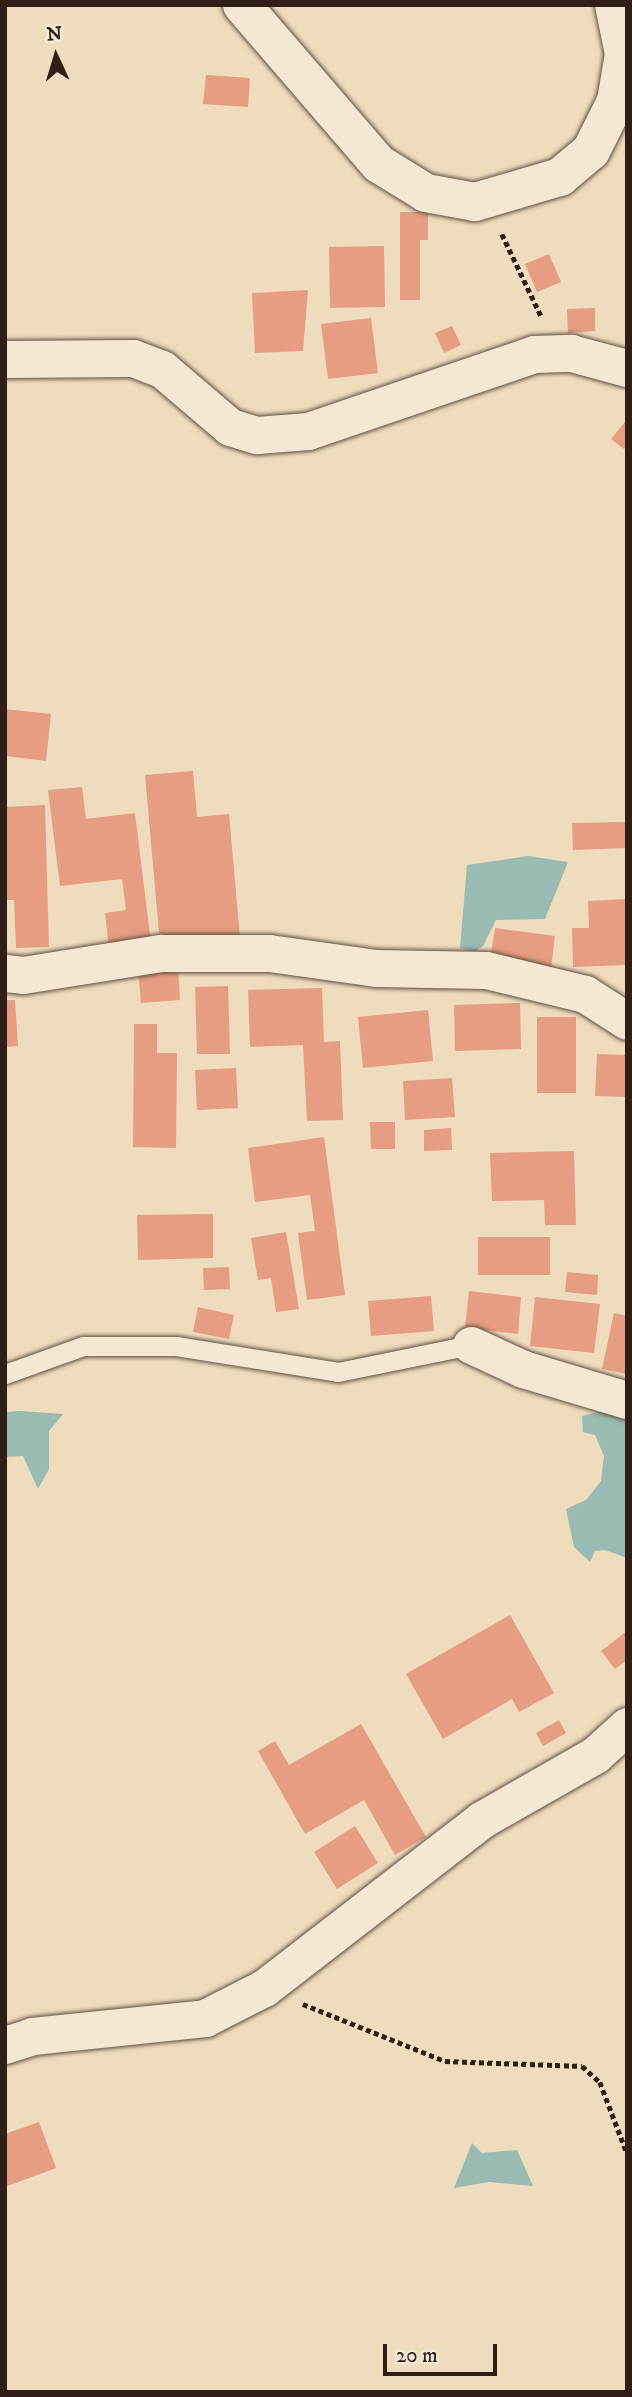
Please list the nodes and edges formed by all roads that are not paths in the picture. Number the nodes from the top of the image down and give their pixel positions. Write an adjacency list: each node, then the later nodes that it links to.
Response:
1 (242, 5): 2 (street)
2 (614, 5)
3 (5, 359): 4 (street)
4 (627, 368)
5 (5, 973): 6 (street)
6 (627, 1021)
7 (471, 1345): 8 (lane); 9 (street)
8 (5, 1374)
9 (627, 1399)
10 (627, 1726): 11 (street)
11 (5, 2045)

